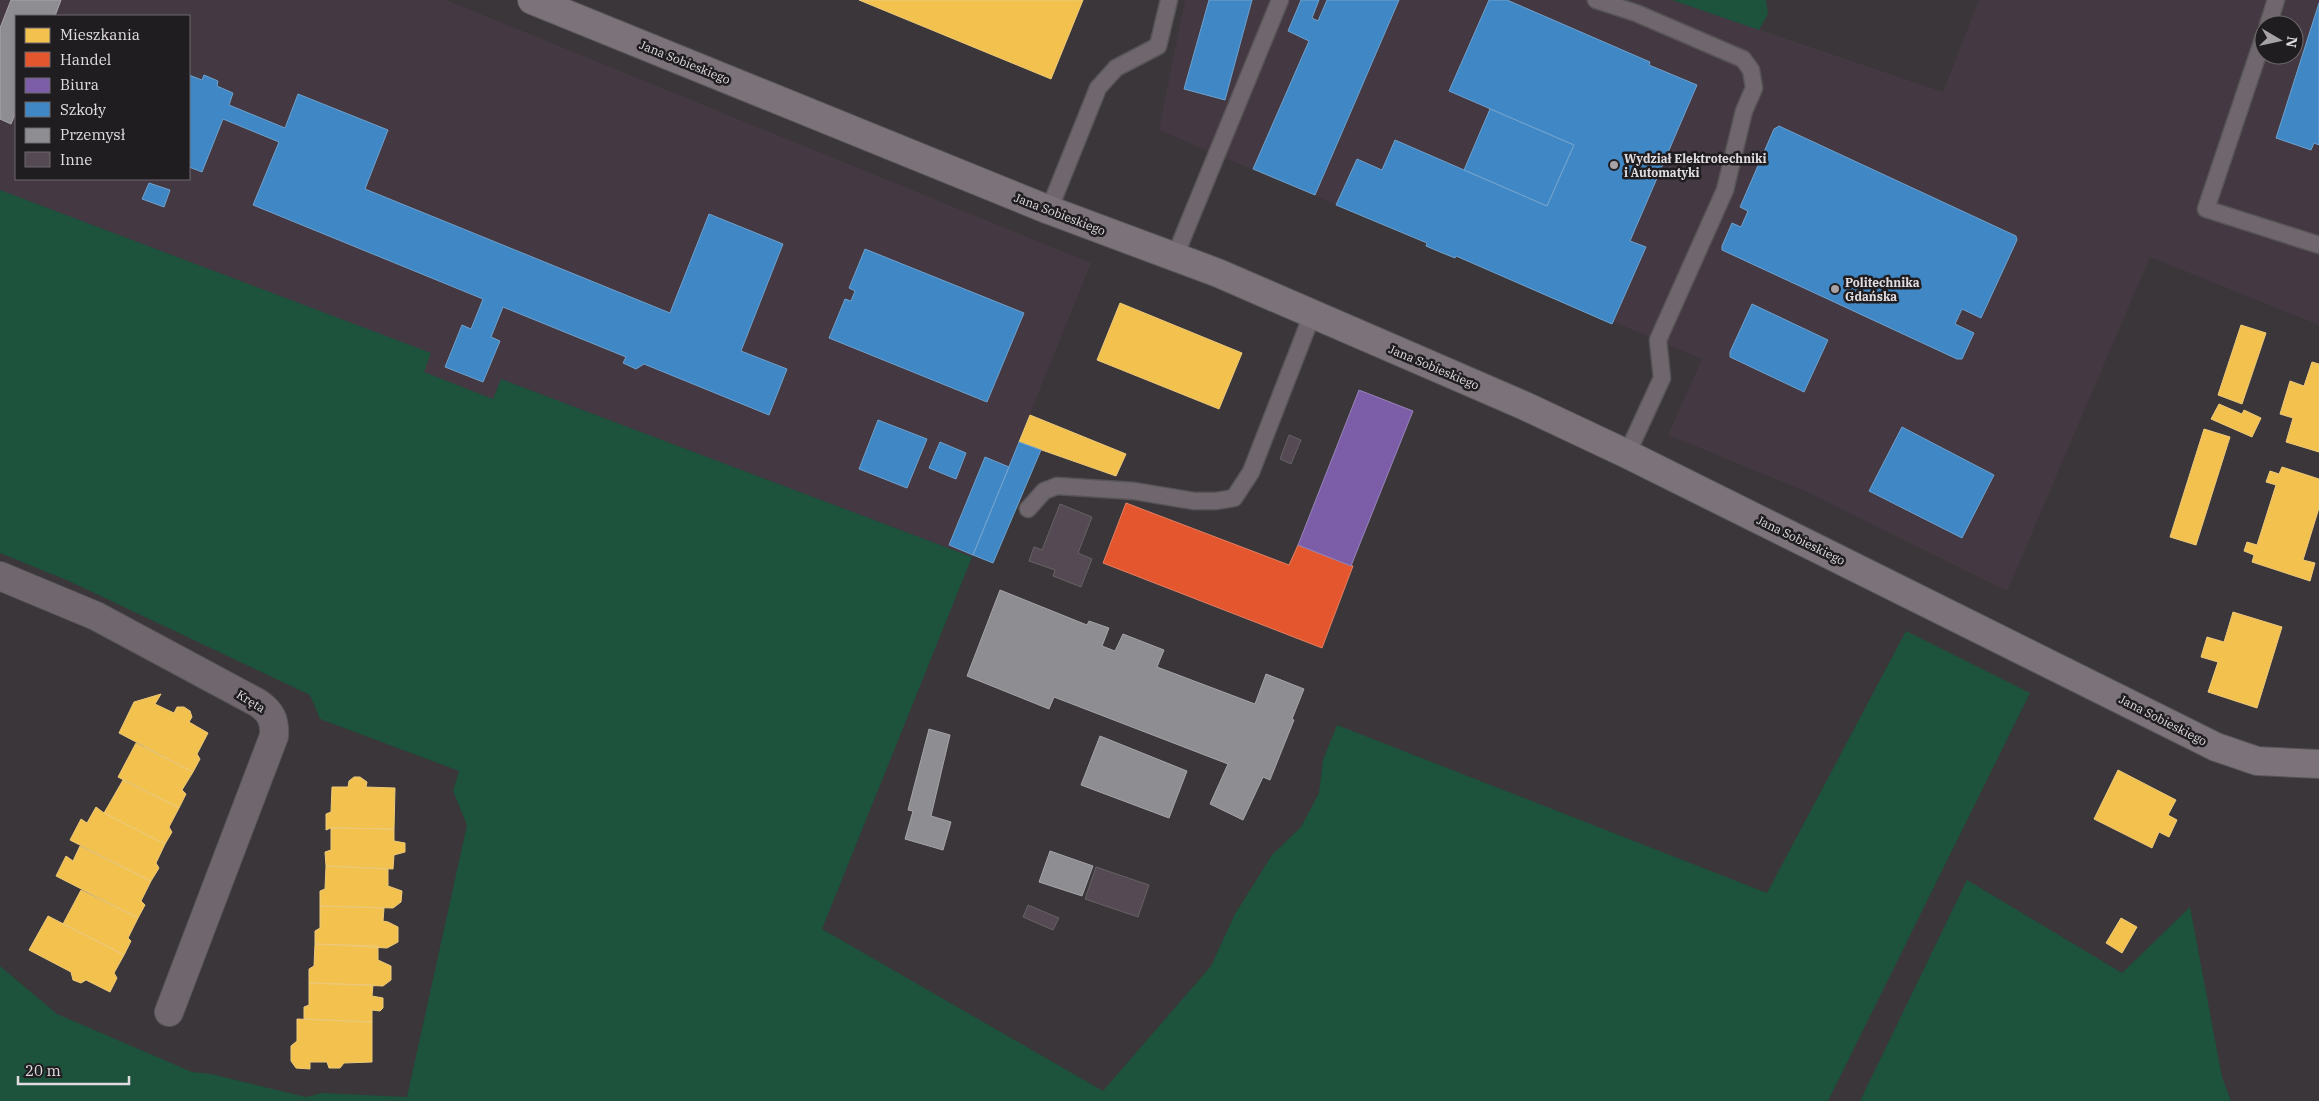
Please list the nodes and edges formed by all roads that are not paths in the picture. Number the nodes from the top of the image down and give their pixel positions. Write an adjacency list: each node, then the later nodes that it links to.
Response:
1 (532, 0): 8 (main road, Jana Sobieskiego)
2 (1169, 0): 8 (lane)
3 (1280, 0): 10 (lane)
4 (1596, 0): 12 (lane)
5 (2276, 0): 6 (lane)
6 (2271, 15)
7 (2254, 65): 9 (lane)
8 (1049, 210): 10 (main road, Jana Sobieskiego)
9 (2319, 245)
10 (1175, 256): 11 (main road, Jana Sobieskiego)
11 (1312, 314): 12 (main road, Jana Sobieskiego); 13 (lane)
12 (1627, 454): 15 (main road, Jana Sobieskiego)
13 (1028, 509)
14 (0, 576): 16 (street, Kręta)
15 (2319, 764)
16 (169, 1012)

